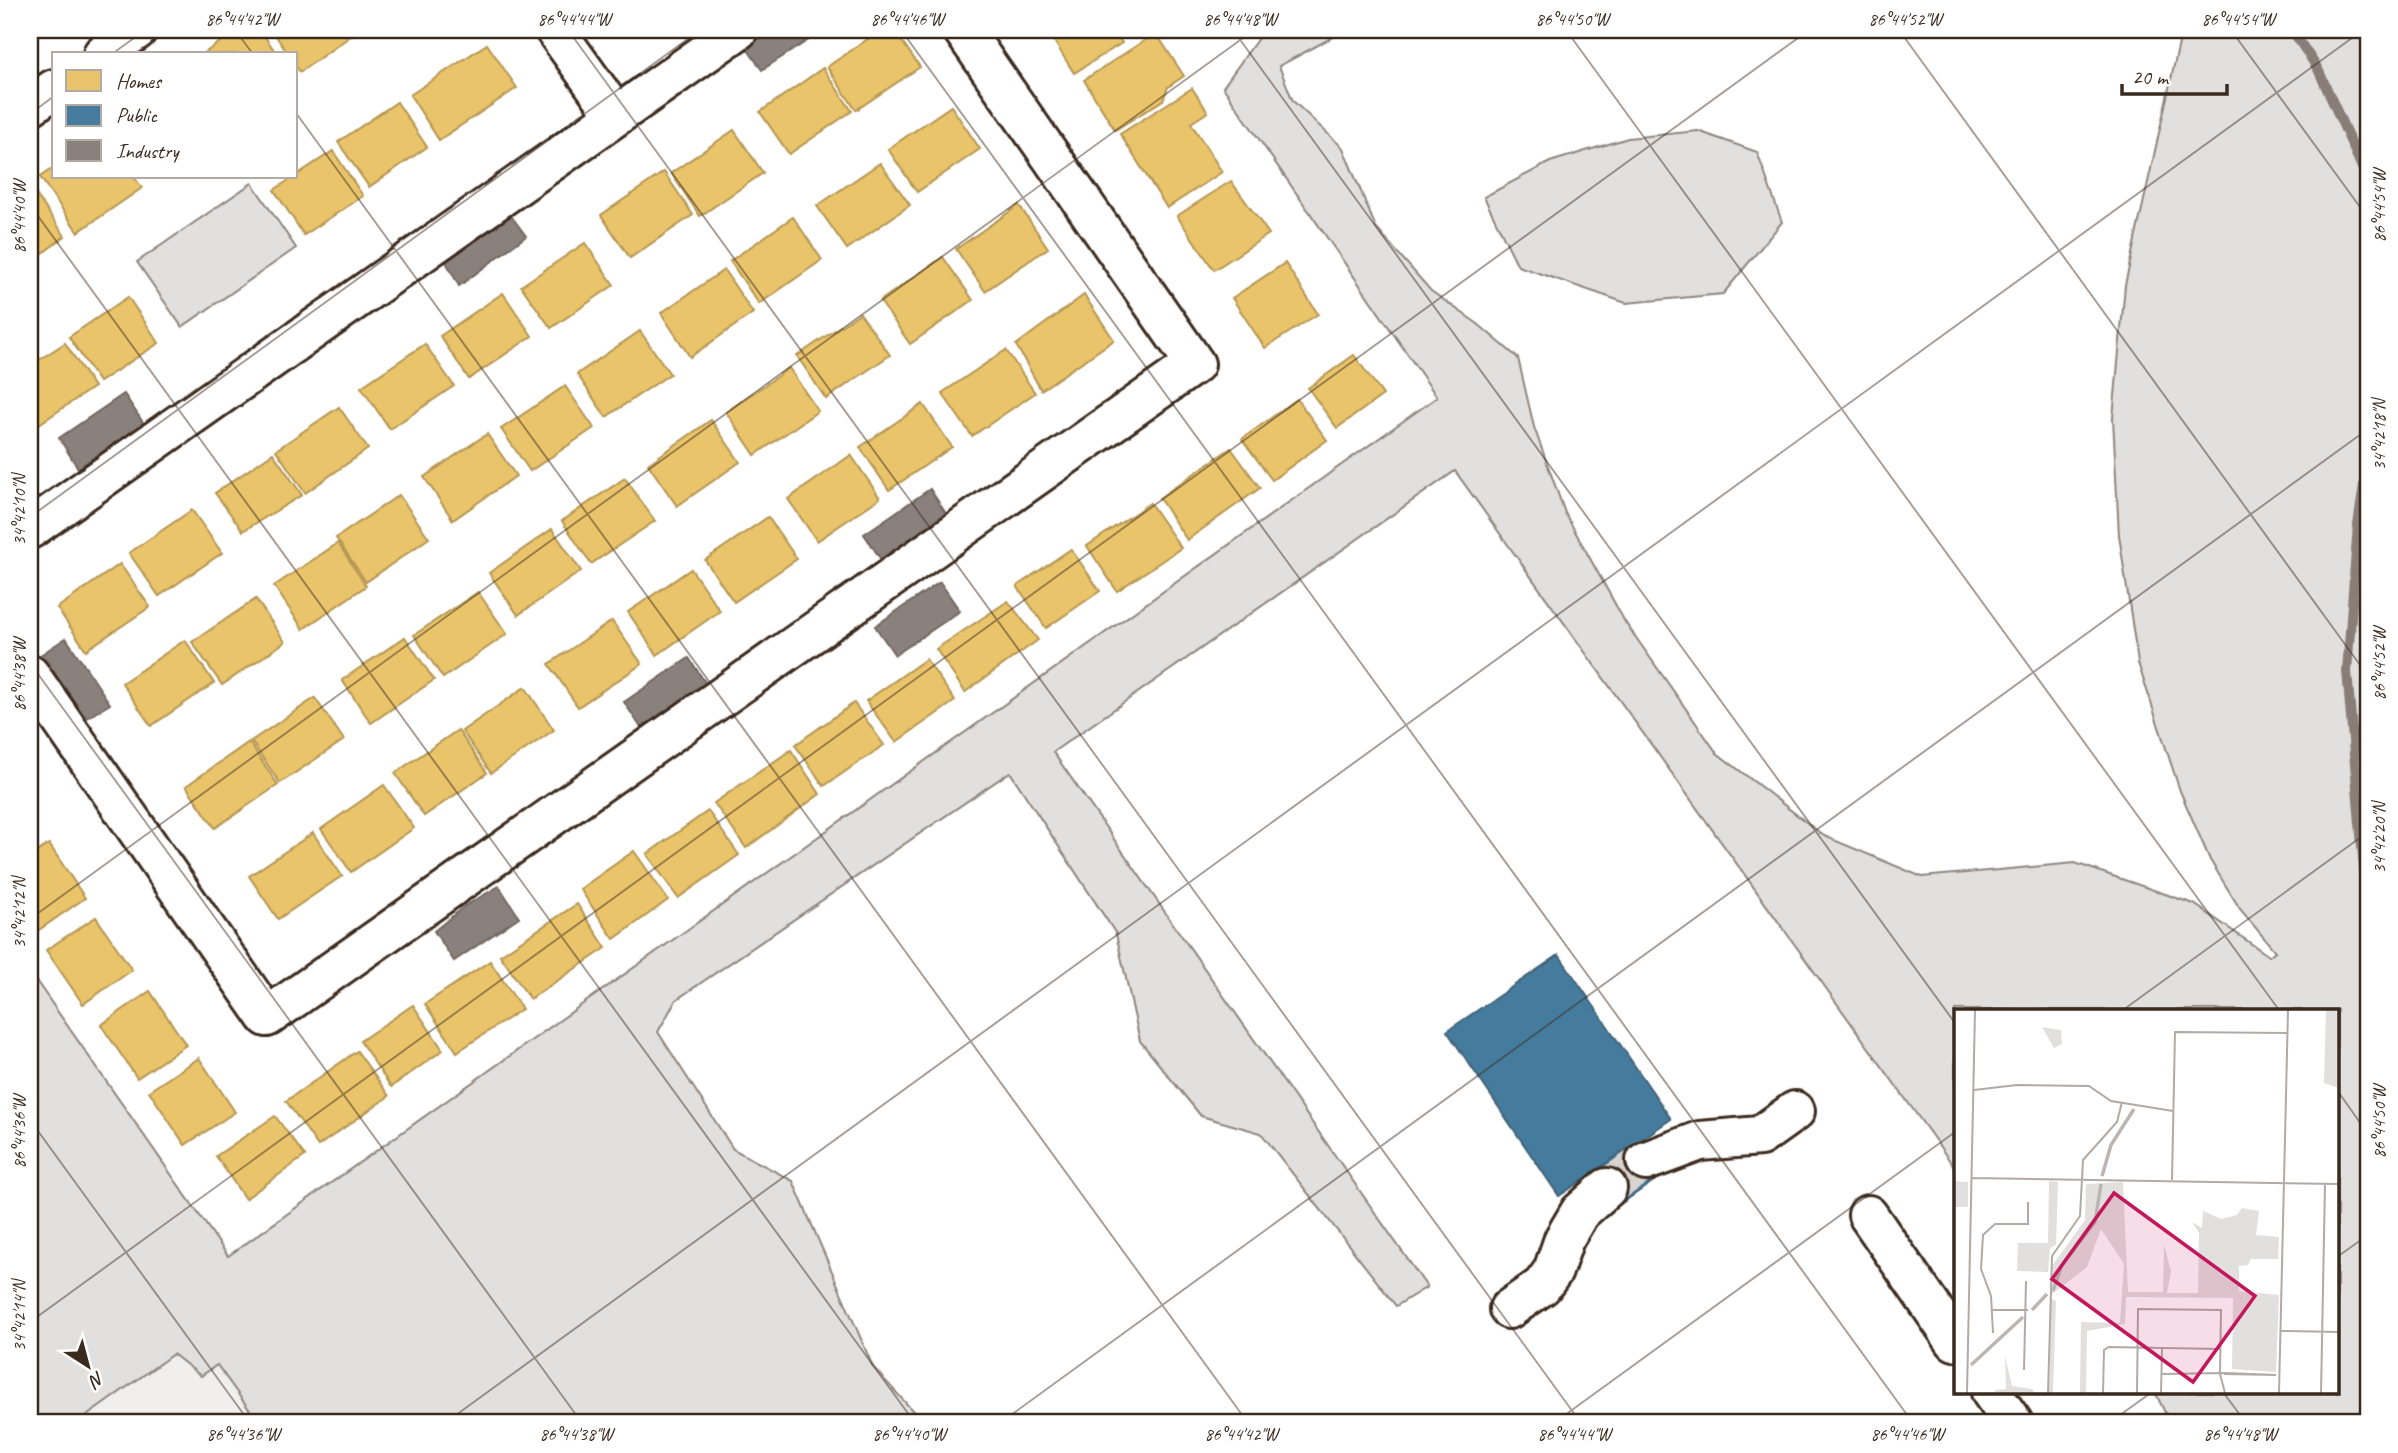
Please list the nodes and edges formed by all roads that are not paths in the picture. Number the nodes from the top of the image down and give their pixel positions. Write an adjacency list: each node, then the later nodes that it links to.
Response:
1 (137, 30): 5 (street)
2 (555, 30): 8 (street)
3 (738, 30): 8 (street)
4 (963, 30): 10 (street)
5 (106, 52)
6 (52, 90): 7 (street)
7 (30, 106)
8 (616, 115): 9 (street)
9 (30, 528)
10 (30, 675)
11 (1795, 1111): 12 (street)
12 (1646, 1161)
13 (1607, 1188): 15 (street)
14 (1868, 1215): 16 (street)
15 (1509, 1309)
16 (1954, 1340)
17 (1992, 1394): 18 (street)
18 (2012, 1423)

